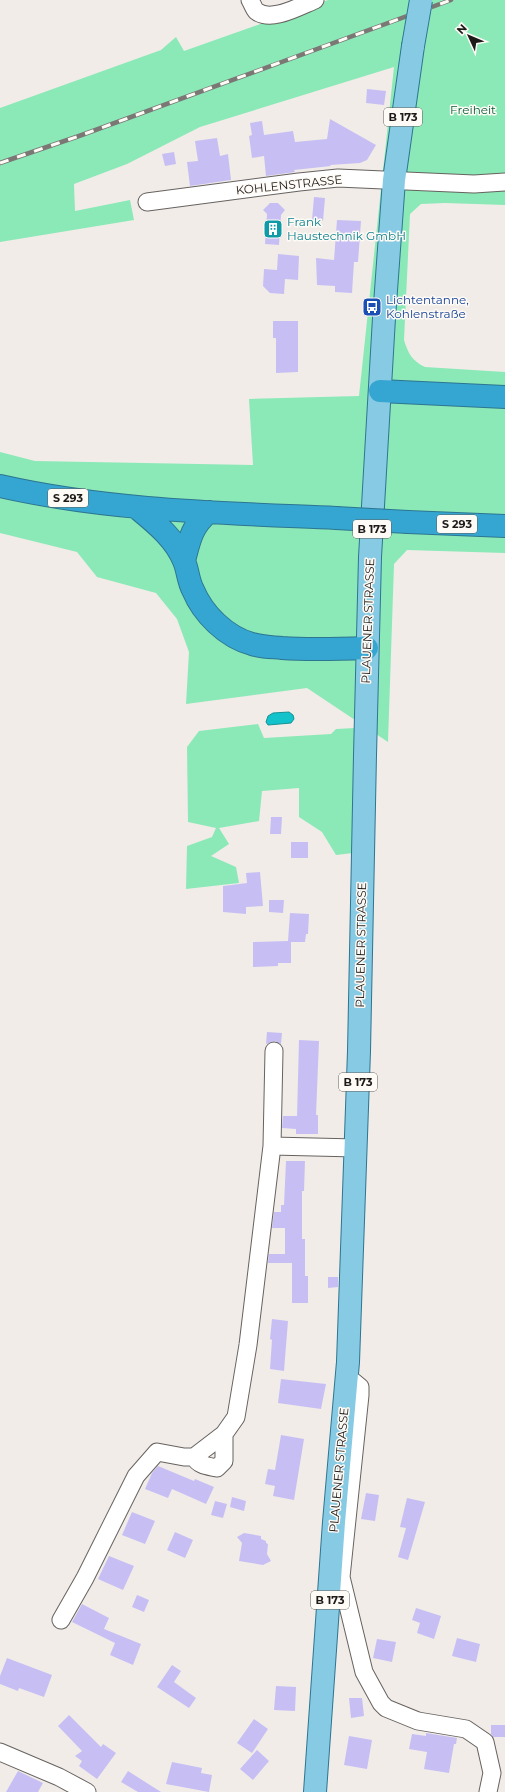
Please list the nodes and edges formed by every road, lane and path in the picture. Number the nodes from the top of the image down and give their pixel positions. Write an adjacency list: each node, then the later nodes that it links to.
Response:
1 (250, 0): 2 (street)
2 (315, 0)
3 (421, 0): 4 (main road, PLAUENER STRASSE / B 173, bridge)
4 (394, 180): 5 (street, KOHLENSTRASSE); 6 (street, KOHLENSTRASSE); 7 (main road, PLAUENER STRASSE / B 173)
5 (505, 182)
6 (147, 202)
7 (380, 391): 8 (highway); 14 (main road, PLAUENER STRASSE / B 173)
8 (505, 397)
9 (0, 486): 10 (highway, S 293)
10 (136, 507): 11 (highway, S 293); 13 (highway)
11 (209, 512): 12 (highway, S 293, bridge); 13 (highway)
12 (505, 526)
13 (184, 561): 14 (highway)
14 (367, 648): 17 (main road, PLAUENER STRASSE / B 173)
15 (274, 1051): 16 (street)
16 (272, 1146): 17 (street); 19 (street)
17 (356, 1148): 18 (main road, PLAUENER STRASSE / B 173)
18 (346, 1379): 22 (main road, PLAUENER STRASSE / B 173); 23 (street)
19 (61, 1620)
20 (0, 1752): 21 (street)
21 (87, 1792)
22 (315, 1792)
23 (488, 1792)

